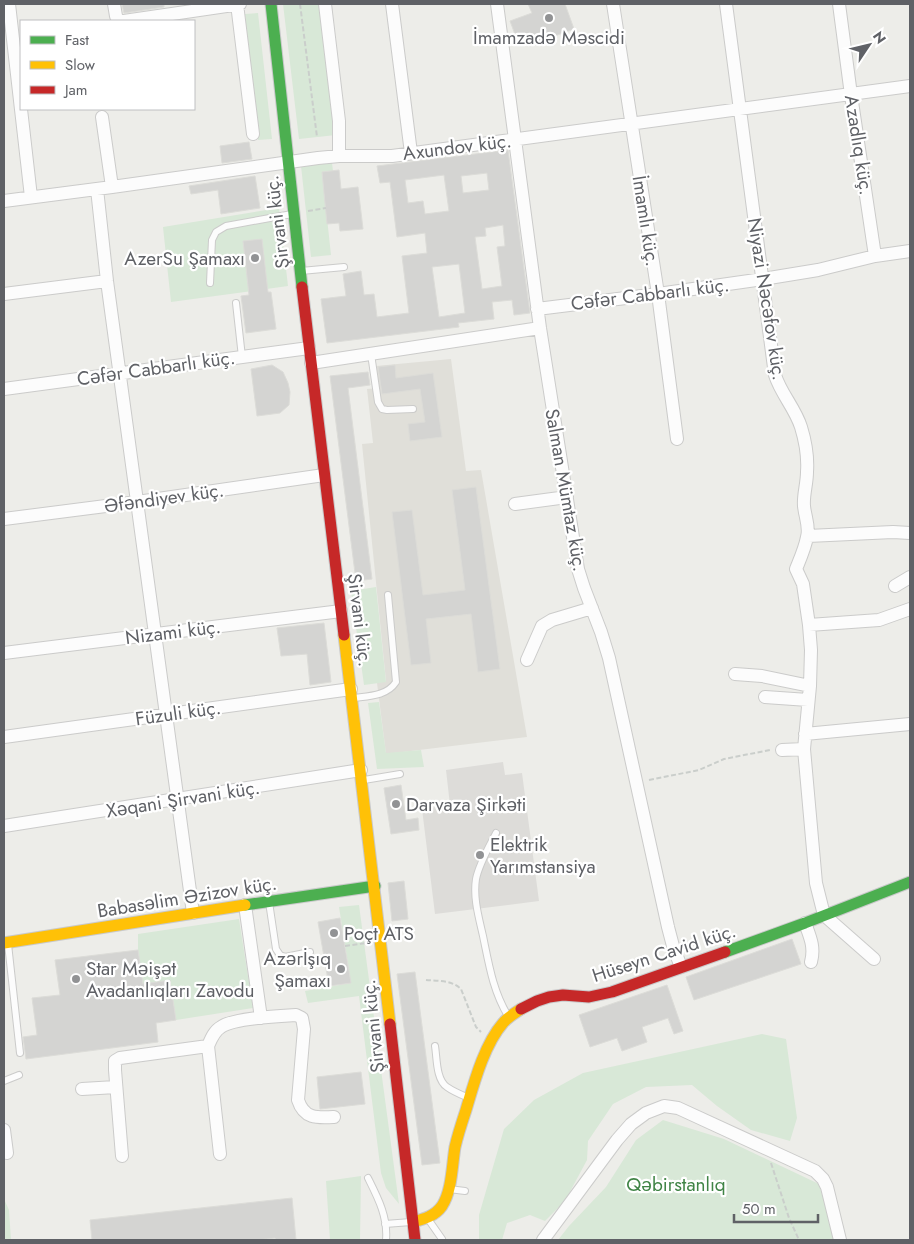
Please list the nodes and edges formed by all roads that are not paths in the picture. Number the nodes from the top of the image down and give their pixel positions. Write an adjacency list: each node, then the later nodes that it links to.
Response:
1 (9, 4): 15 (street)
2 (114, 4): 11 (street)
3 (239, 4): 12 (street); 20 (street)
4 (271, 4): 24 (main road, Şirvani küç.)
5 (326, 4): 23 (street)
6 (392, 4): 22 (street)
7 (498, 4): 21 (street, Salman Mümtaz küç.)
8 (613, 4): 19 (street, İmamlı küç.)
9 (726, 4): 16 (street, Niyazi Nəcəfov küç.)
10 (839, 4): 14 (street, Azadlıq küç.)
11 (118, 20)
12 (131, 20)
13 (910, 86): 14 (street, Axundov küç.)
14 (851, 94): 16 (street, Axundov küç.); 31 (street, Azadlıq küç.)
15 (20, 100)
16 (740, 109): 19 (street, Axundov küç.); 34 (street, Niyazi Nəcəfov küç.)
17 (21, 110): 27 (street)
18 (102, 117): 25 (street)
19 (631, 124): 21 (street, Axundov küç.); 38 (street, İmamlı küç.)
20 (253, 134)
21 (514, 140): 22 (street, Axundov küç.); 40 (street, Salman Mümtaz küç.)
22 (411, 153): 23 (street, Axundov küç.)
23 (339, 156): 24 (street, Axundov küç.)
24 (287, 162): 25 (street, Axundov küç.); 29 (main road, Şirvani küç.)
25 (112, 187): 26 (street, Axundov küç.)
26 (97, 189): 27 (street, Axundov küç.); 35 (street)
27 (31, 197): 28 (street, Axundov küç.)
28 (4, 201)
29 (294, 213): 33 (main road, Şirvani küç.); 36 (lane)
30 (910, 251): 31 (street, Cəfər Cabbarlı küç.)
31 (875, 256): 34 (street, Cəfər Cabbarlı küç.)
32 (344, 267): 33 (lane)
33 (300, 271): 42 (main road, Şirvani küç.)
34 (763, 279): 38 (street, Cəfər Cabbarlı küç.); 56 (street, Niyazi Nəcəfov küç.)
35 (107, 280): 37 (street); 46 (street)
36 (210, 283)
37 (4, 294)
38 (658, 294): 40 (street, Cəfər Cabbarlı küç.); 49 (street, İmamlı küç.)
39 (236, 303): 44 (lane)
40 (537, 309): 41 (street, Salman Mümtaz küç.)
41 (540, 328): 43 (street); 51 (street, Salman Mümtaz küç.)
42 (309, 348): 44 (street, Cəfər Cabbarlı küç.); 45 (main road, Şirvani küç.)
43 (371, 354): 45 (street); 48 (lane)
44 (242, 357): 46 (street, Cəfər Cabbarlı küç.)
45 (311, 362): 50 (main road, Şirvani küç.)
46 (120, 373): 47 (street, Cəfər Cabbarlı küç.); 52 (street)
47 (4, 389)
48 (413, 409)
49 (677, 439)
50 (324, 475): 52 (street, Əfəndiyev küç.); 62 (main road, Şirvani küç.)
51 (567, 497): 53 (street); 60 (street, Salman Mümtaz küç.)
52 (137, 502): 54 (street, Əfəndiyev küç.); 64 (street)
53 (514, 504)
54 (4, 519)
55 (910, 533): 56 (street)
56 (808, 536): 63 (street, Niyazi Nəcəfov küç.)
57 (910, 577): 58 (street)
58 (895, 586)
59 (388, 595): 69 (lane)
60 (592, 608): 66 (street); 94 (street, Salman Mümtaz küç.)
61 (910, 609): 63 (street)
62 (342, 611): 64 (street, Nizami küç.); 69 (main road, Şirvani küç.)
63 (808, 625): 68 (street, Niyazi Nəcəfov küç.)
64 (155, 635): 65 (street, Nizami küç.); 72 (street)
65 (4, 653)
66 (527, 660)
67 (735, 674): 68 (street)
68 (810, 686): 71 (street, Niyazi Nəcəfov küç.)
69 (352, 694): 72 (street, Füzuli küç.); 79 (main road, Şirvani küç.)
70 (765, 697): 71 (street)
71 (808, 700): 74 (street, Niyazi Nəcəfov küç.)
72 (166, 715): 75 (street, Füzuli küç.); 80 (street)
73 (910, 724): 74 (street)
74 (805, 734): 76 (street, Niyazi Nəcəfov küç.)
75 (4, 737)
76 (804, 749): 77 (street); 88 (street, Niyazi Nəcəfov küç.)
77 (782, 750)
78 (400, 774): 79 (lane)
79 (362, 775): 80 (street, Xəqani Şirvani küç.); 84 (main road, Şirvani küç.)
80 (177, 800): 81 (street, Xəqani Şirvani küç.); 87 (street)
81 (4, 826)
82 (496, 834): 95 (lane)
83 (910, 882): 88 (main road, Hüseyn Cavid küç.)
84 (375, 886): 85 (main road, Babasəlim Əzizov küç.); 114 (main road, Şirvani küç.)
85 (269, 901): 86 (main road, Babasəlim Əzizov küç.); 91 (lane)
86 (245, 905): 87 (main road, Babasəlim Əzizov küç.); 96 (street)
87 (193, 913): 90 (main road, Babasəlim Əzizov küç.)
88 (824, 915): 89 (main road, Hüseyn Cavid küç.); 92 (street)
89 (804, 923): 93 (street); 94 (main road, Hüseyn Cavid küç.)
90 (6, 943): 99 (lane)
91 (310, 952)
92 (874, 959)
93 (811, 962)
94 (681, 967): 95 (main road, Hüseyn Cavid küç.)
95 (508, 1017): 104 (main road, Hüseyn Cavid küç.)
96 (261, 1018): 97 (street); 105 (street)
97 (208, 1046): 102 (street); 108 (street)
98 (435, 1046): 104 (lane)
99 (20, 1054)
100 (19, 1075): 101 (lane)
101 (4, 1081)
102 (116, 1087): 103 (street); 109 (street)
103 (82, 1089)
104 (470, 1099): 111 (main road, Hüseyn Cavid küç.)
105 (334, 1117)
106 (4, 1130): 107 (street)
107 (7, 1153)
108 (220, 1154)
109 (122, 1156)
110 (368, 1178): 115 (lane)
111 (448, 1188): 112 (lane); 113 (main road, Hüseyn Cavid küç.)
112 (465, 1191)
113 (428, 1218): 114 (main road); 116 (lane)
114 (413, 1222): 115 (lane); 118 (main road, Şirvani küç.)
115 (385, 1224): 117 (lane)
116 (442, 1239)
117 (386, 1240)
118 (415, 1240)
119 (543, 1240): 120 (street)
120 (840, 1240)

